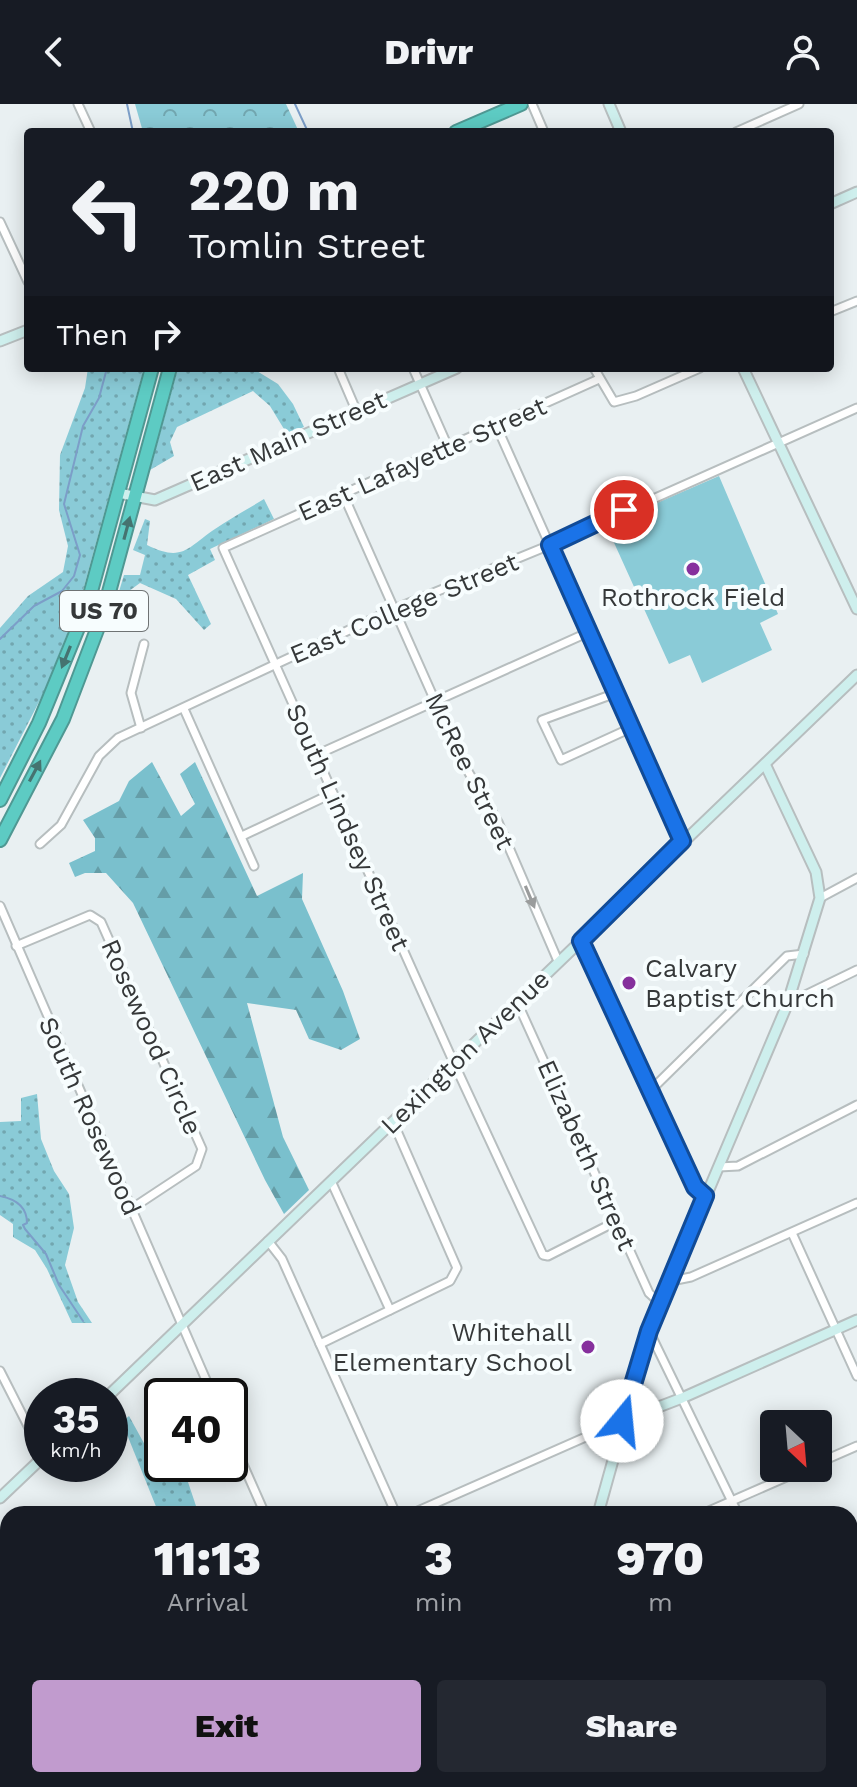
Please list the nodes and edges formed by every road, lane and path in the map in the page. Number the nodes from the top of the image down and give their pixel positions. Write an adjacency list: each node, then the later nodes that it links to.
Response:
1 (78, 104): 7 (street)
2 (521, 104): 6 (highway)
3 (532, 104): 8 (street)
4 (609, 104): 9 (street)
5 (799, 104): 10 (street)
6 (486, 126)
7 (89, 128)
8 (542, 128)
9 (619, 128)
10 (745, 128)
11 (857, 192): 12 (street)
12 (834, 202)
13 (0, 222): 14 (street)
14 (24, 273)
15 (857, 301): 16 (street)
16 (834, 310)
17 (24, 332): 18 (street)
18 (0, 341)
19 (151, 372): 34 (highway, US 70)
20 (169, 372): 36 (highway, US 70)
21 (340, 372): 30 (street)
22 (415, 372): 28 (street)
23 (448, 372): 28 (street, East Main Street)
24 (596, 372): 27 (street)
25 (691, 372): 27 (street)
26 (745, 372): 32 (street)
27 (599, 379): 31 (street, East Lafayette Street)
28 (420, 384): 30 (street, East Main Street); 33 (street)
29 (857, 408): 32 (street, East College Street)
30 (356, 410): 36 (street, East Main Street)
31 (496, 425): 33 (street, East Lafayette Street); 37 (street)
32 (778, 442): 37 (street, East College Street); 40 (street)
33 (448, 447): 35 (street, East Lafayette Street)
34 (118, 493): 36 (street, East Main Street); 53 (highway, US 70, one-way to 53)
35 (343, 494): 38 (street, East Lafayette Street); 39 (street, McRee Street)
36 (135, 496): 55 (highway, US 70, one-way to 36)
37 (550, 545): 39 (street, East College Street); 41 (street)
38 (223, 548): 43 (street, South Lindsey Street)
39 (394, 609): 43 (street, East College Street); 46 (street, McRee Street)
40 (857, 609)
41 (589, 632): 45 (street); 46 (street)
42 (144, 644): 48 (street)
43 (274, 663): 47 (street, East College Street); 50 (street, South Lindsey Street)
44 (857, 675): 51 (street, Lexington Avenue)
45 (616, 693): 49 (street); 49 (street)
46 (435, 701): 50 (street); 65 (street, McRee Street, one-way to 65)
47 (184, 709): 48 (street, East College Street); 54 (street)
48 (141, 728): 57 (street, East College Street)
49 (631, 728): 56 (street)
50 (316, 755): 52 (street, South Lindsey Street)
51 (765, 764): 56 (street, Lexington Avenue); 60 (street)
52 (333, 793): 54 (street); 69 (street, South Lindsey Street)
53 (0, 800)
54 (242, 836): 58 (street)
55 (0, 840)
56 (682, 841): 62 (street, Lexington Avenue)
57 (40, 844)
58 (254, 866)
59 (857, 878): 60 (street)
60 (820, 898): 64 (street)
61 (0, 906): 63 (street, South Rosewood)
62 (581, 941): 65 (street, Lexington Avenue); 70 (street)
63 (16, 946): 77 (street, South Rosewood); 77 (street, Rosewood Circle)
64 (804, 954): 68 (street); 70 (street)
65 (558, 961): 67 (street, Lexington Avenue)
66 (857, 970): 68 (street)
67 (517, 1002): 69 (street, Lexington Avenue); 78 (street, Elizabeth Street)
68 (787, 1005): 73 (street)
69 (453, 1061): 72 (street, Lexington Avenue); 78 (street, South Lindsey Street)
70 (651, 1090): 75 (street)
71 (857, 1105): 73 (street)
72 (393, 1122): 74 (street, Lexington Avenue); 83 (street)
73 (719, 1167): 75 (street)
74 (331, 1181): 80 (street, Lexington Avenue); 83 (street)
75 (705, 1196): 81 (street)
76 (857, 1203): 79 (street)
77 (131, 1209): 85 (street, South Rosewood)
78 (617, 1221): 82 (street, Elizabeth Street)
79 (792, 1233): 81 (street); 86 (street)
80 (268, 1241): 85 (street, Lexington Avenue); 88 (street)
81 (671, 1281): 82 (street)
82 (661, 1304): 87 (street)
83 (390, 1310): 88 (street)
84 (857, 1320): 86 (street)
85 (182, 1326): 91 (street, Lexington Avenue); 92 (street, South Rosewood)
86 (836, 1330): 90 (street); 93 (street)
87 (649, 1331): 93 (street); 95 (street)
88 (320, 1344): 104 (street)
89 (0, 1371): 94 (street)
90 (857, 1376)
91 (127, 1378)
92 (205, 1378)
93 (682, 1398): 95 (street); 102 (street)
94 (24, 1418)
95 (622, 1421): 105 (street); 106 (street)
96 (857, 1446): 97 (street)
97 (832, 1457)
98 (24, 1475): 101 (street)
99 (248, 1476): 103 (street)
100 (775, 1482): 102 (street)
101 (0, 1498)
102 (732, 1501): 107 (street); 108 (street)
103 (261, 1506)
104 (392, 1506)
105 (429, 1506)
106 (600, 1506)
107 (720, 1506)
108 (734, 1506)

